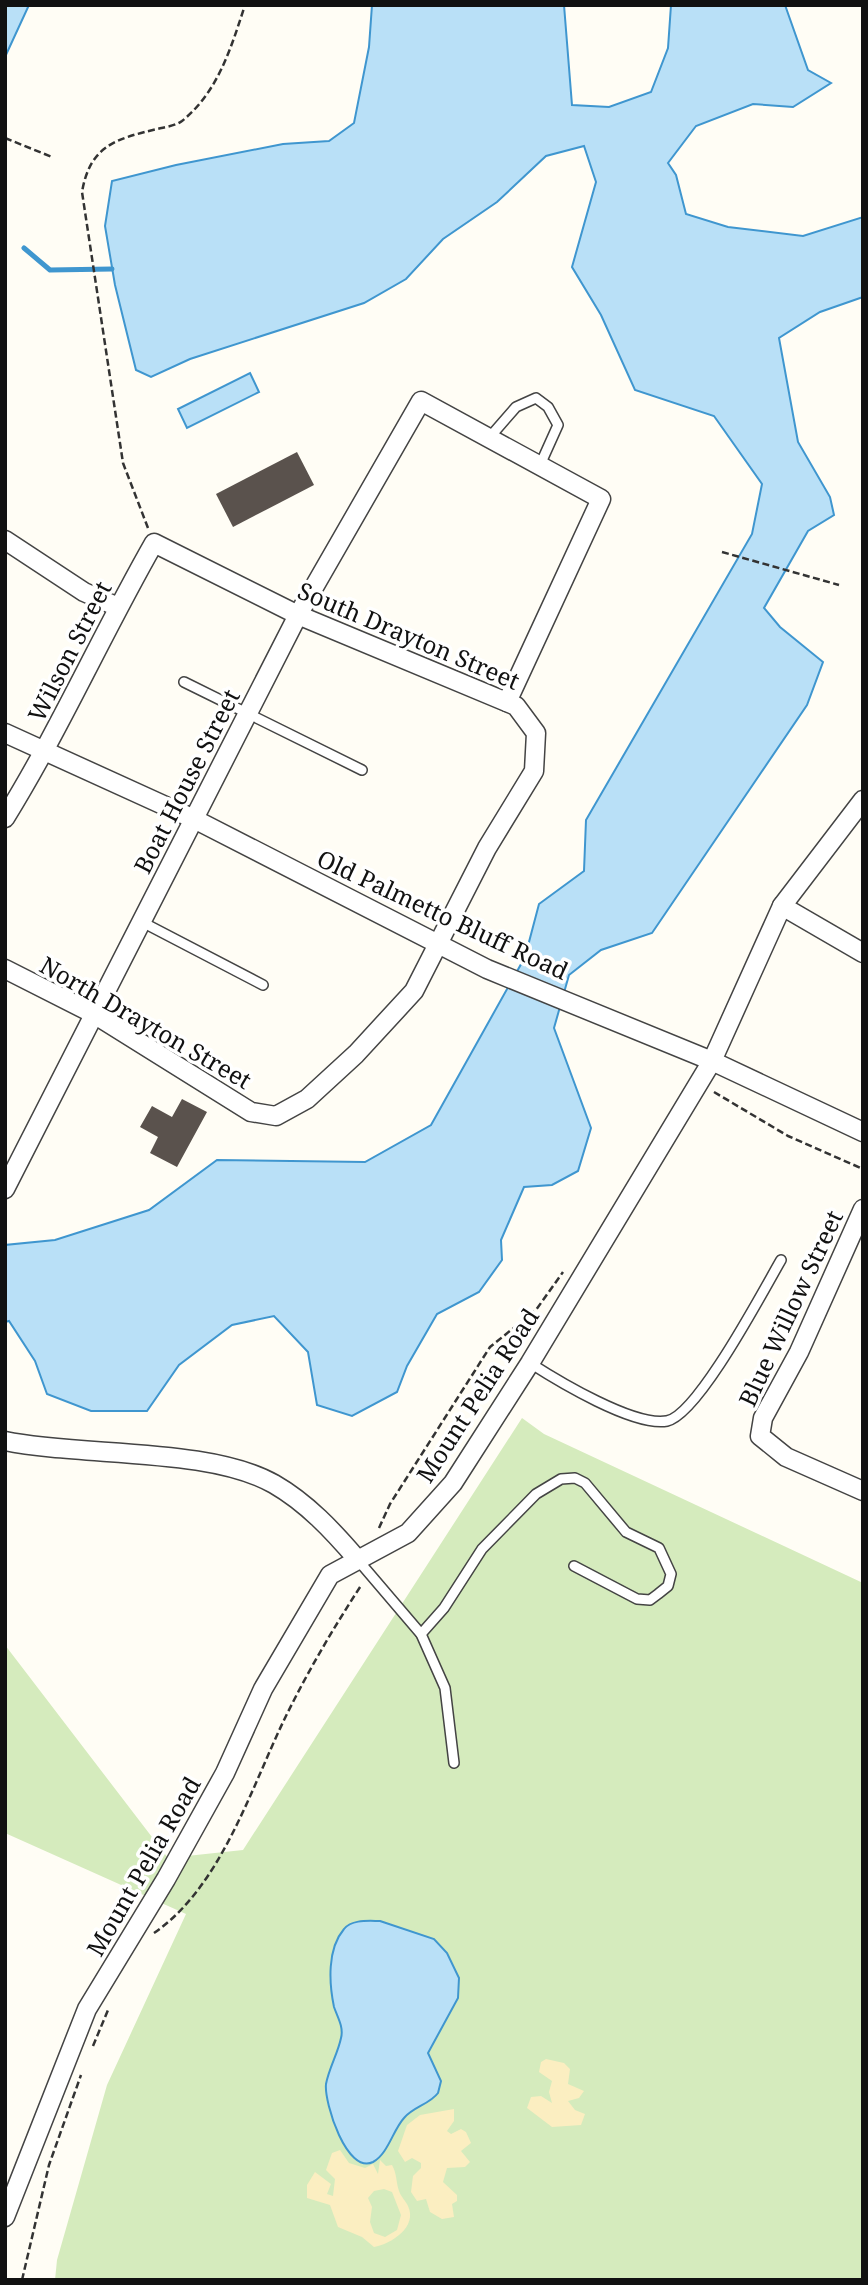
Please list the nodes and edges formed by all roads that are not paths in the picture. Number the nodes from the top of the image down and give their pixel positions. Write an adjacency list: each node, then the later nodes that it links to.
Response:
1 (489, 438): 2 (street); 2 (lane); 6 (street, Boat House Street)
2 (540, 466): 8 (street)
3 (5, 540): 5 (street)
4 (154, 543): 5 (street, Wilson Street); 6 (street, South Drayton Street)
5 (118, 607): 11 (street, Wilson Street)
6 (298, 615): 8 (street, South Drayton Street); 9 (street, Boat House Street)
7 (184, 682): 9 (lane)
8 (507, 702): 18 (street, South Drayton Street)
9 (247, 715): 12 (lane); 15 (street, Boat House Street)
10 (5, 733): 11 (street, Old Palmetto Bluff Road)
11 (47, 750): 14 (street, Wilson Street); 15 (street, Old Palmetto Bluff Road)
12 (362, 770)
13 (863, 800): 16 (street, Mount Pelia Road)
14 (5, 818)
15 (194, 819): 17 (street, Boat House Street); 18 (street, Old Palmetto Bluff Road)
16 (782, 906): 19 (street); 23 (street, Mount Pelia Road)
17 (142, 922): 21 (lane); 22 (street, Boat House Street)
18 (439, 945): 22 (street, North Drayton Street); 23 (street, Old Palmetto Bluff Road)
19 (863, 953)
20 (5, 969): 22 (street, North Drayton Street)
21 (263, 985)
22 (94, 1014): 25 (street, Boat House Street)
23 (712, 1061): 24 (street, Old Palmetto Bluff Road); 28 (street, Mount Pelia Road)
24 (863, 1132)
25 (5, 1189)
26 (863, 1209): 30 (street, Blue Willow Street)
27 (781, 1260): 28 (lane)
28 (530, 1363): 31 (street, Mount Pelia Road)
29 (5, 1441): 31 (street)
30 (863, 1491)
31 (361, 1565): 33 (lane); 35 (street, Mount Pelia Road)
32 (573, 1566): 33 (lane)
33 (421, 1634): 34 (lane)
34 (454, 1763)
35 (13, 2169): 36 (street, Mount Pelia Road)
36 (5, 2217)

